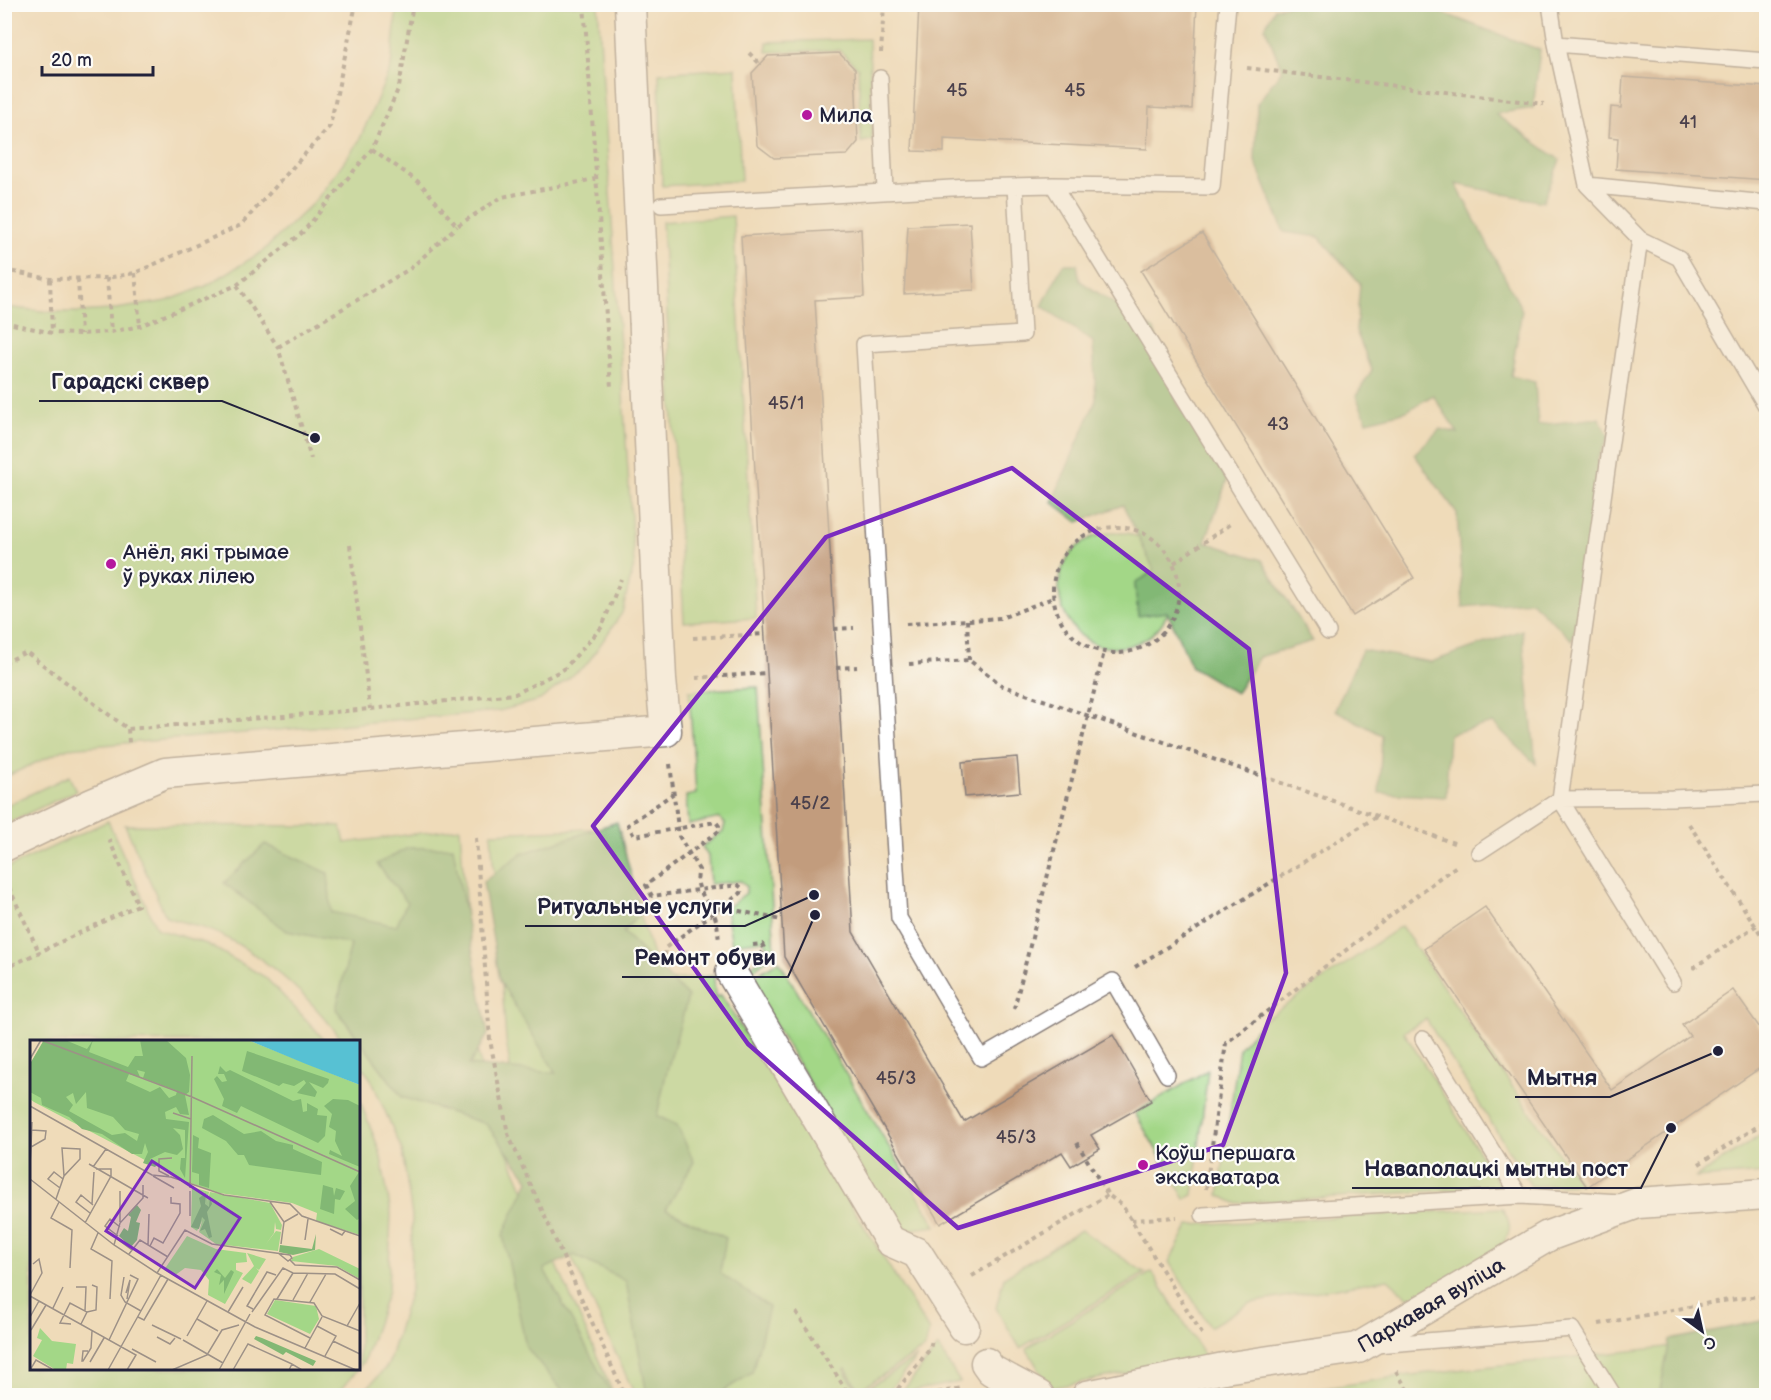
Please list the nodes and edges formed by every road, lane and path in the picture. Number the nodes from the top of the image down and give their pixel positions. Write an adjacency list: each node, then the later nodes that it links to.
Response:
1 (356, 4): 26 (path)
2 (412, 4): 15 (path)
3 (584, 4): 16 (path)
4 (630, 4): 68 (street)
5 (884, 4): 13 (path)
6 (1228, 4): 12 (lane)
7 (1550, 4): 8 (lane)
8 (1556, 44): 10 (lane); 14 (lane)
9 (749, 53): 11 (path)
10 (1767, 61)
11 (760, 64)
12 (1223, 65): 14 (path); 17 (lane)
13 (880, 78): 20 (lane)
14 (1570, 107): 18 (lane)
15 (372, 148): 23 (path); 30 (path)
16 (595, 178): 23 (path); 37 (path)
17 (1053, 184): 19 (lane); 40 (lane)
18 (1587, 185): 21 (lane); 24 (lane)
19 (1015, 186): 20 (lane); 87 (lane)
20 (885, 191): 22 (lane)
21 (1767, 203)
22 (661, 205)
23 (457, 226): 36 (path)
24 (1640, 239): 38 (lane); 62 (lane)
25 (4, 270): 28 (path)
26 (135, 273): 27 (path); 32 (path)
27 (107, 278): 29 (path); 33 (path)
28 (50, 279): 29 (path); 34 (path)
29 (78, 279): 35 (path)
30 (237, 285): 32 (path); 36 (path)
31 (4, 322): 34 (path)
32 (140, 326): 33 (path)
33 (111, 332): 35 (path)
34 (52, 333): 35 (path)
35 (81, 334)
36 (278, 347): 39 (path)
37 (611, 393)
38 (1767, 406)
39 (311, 459)
40 (1252, 508): 42 (path); 47 (lane)
41 (350, 545): 56 (path)
42 (1174, 563): 44 (path); 50 (path)
43 (624, 572): 56 (path)
44 (1053, 598): 45 (path); 50 (path)
45 (967, 620): 46 (path); 51 (path)
46 (904, 624)
47 (1328, 632)
48 (764, 633): 49 (path)
49 (697, 638)
50 (1104, 652): 57 (path)
51 (969, 660): 53 (path); 57 (path)
52 (4, 663): 58 (path)
53 (907, 664)
54 (767, 673): 55 (path)
55 (700, 677)
56 (370, 709): 58 (path)
57 (1087, 715): 63 (path); 87 (path)
58 (128, 729): 59 (path)
59 (129, 743)
60 (1767, 794): 61 (lane)
61 (1672, 798): 62 (lane); 77 (path)
62 (1560, 799): 69 (lane); 85 (lane)
63 (1377, 817): 67 (path); 84 (path)
64 (678, 829): 64 (path); 70 (path); 70 (path)
65 (106, 834): 81 (path)
66 (476, 838): 106 (path)
67 (1446, 841)
68 (4, 846)
69 (1479, 852): 90 (path)
70 (690, 853): 72 (path); 72 (path)
71 (4, 878): 81 (path)
72 (698, 889): 73 (path); 74 (path)
73 (721, 907): 74 (path); 76 (path)
74 (713, 913): 78 (path); 82 (path)
75 (1767, 919): 77 (path)
76 (781, 920)
77 (1756, 926): 79 (path); 85 (path)
78 (719, 939)
79 (1767, 942)
80 (751, 945): 82 (path)
81 (39, 952): 83 (path)
82 (725, 967): 97 (street)
83 (4, 969)
84 (1113, 981): 87 (lane); 88 (lane)
85 (1673, 982)
86 (1423, 1039): 93 (lane)
87 (1005, 1044)
88 (1167, 1075)
89 (1077, 1143): 92 (path)
90 (1206, 1191)
91 (1767, 1194): 94 (street, Паркавая вуліца)
92 (1108, 1195): 96 (path); 97 (path)
93 (1520, 1196): 94 (lane); 95 (lane)
94 (1638, 1203): 103 (street, Паркавая вуліца)
95 (1203, 1215): 96 (path)
96 (1131, 1220): 100 (path)
97 (943, 1293): 101 (street); 108 (path)
98 (1767, 1295): 102 (path)
99 (796, 1312): 107 (path)
100 (1191, 1315)
101 (964, 1327)
102 (1572, 1329): 103 (lane); 112 (lane)
103 (1358, 1348): 111 (street, Паркавая вуліца)
104 (986, 1363): 110 (street)
105 (963, 1387): 109 (path)
106 (625, 1395)
107 (850, 1395)
108 (892, 1395)
109 (920, 1395)
110 (1039, 1395)
111 (1087, 1395)
112 (1614, 1395)

